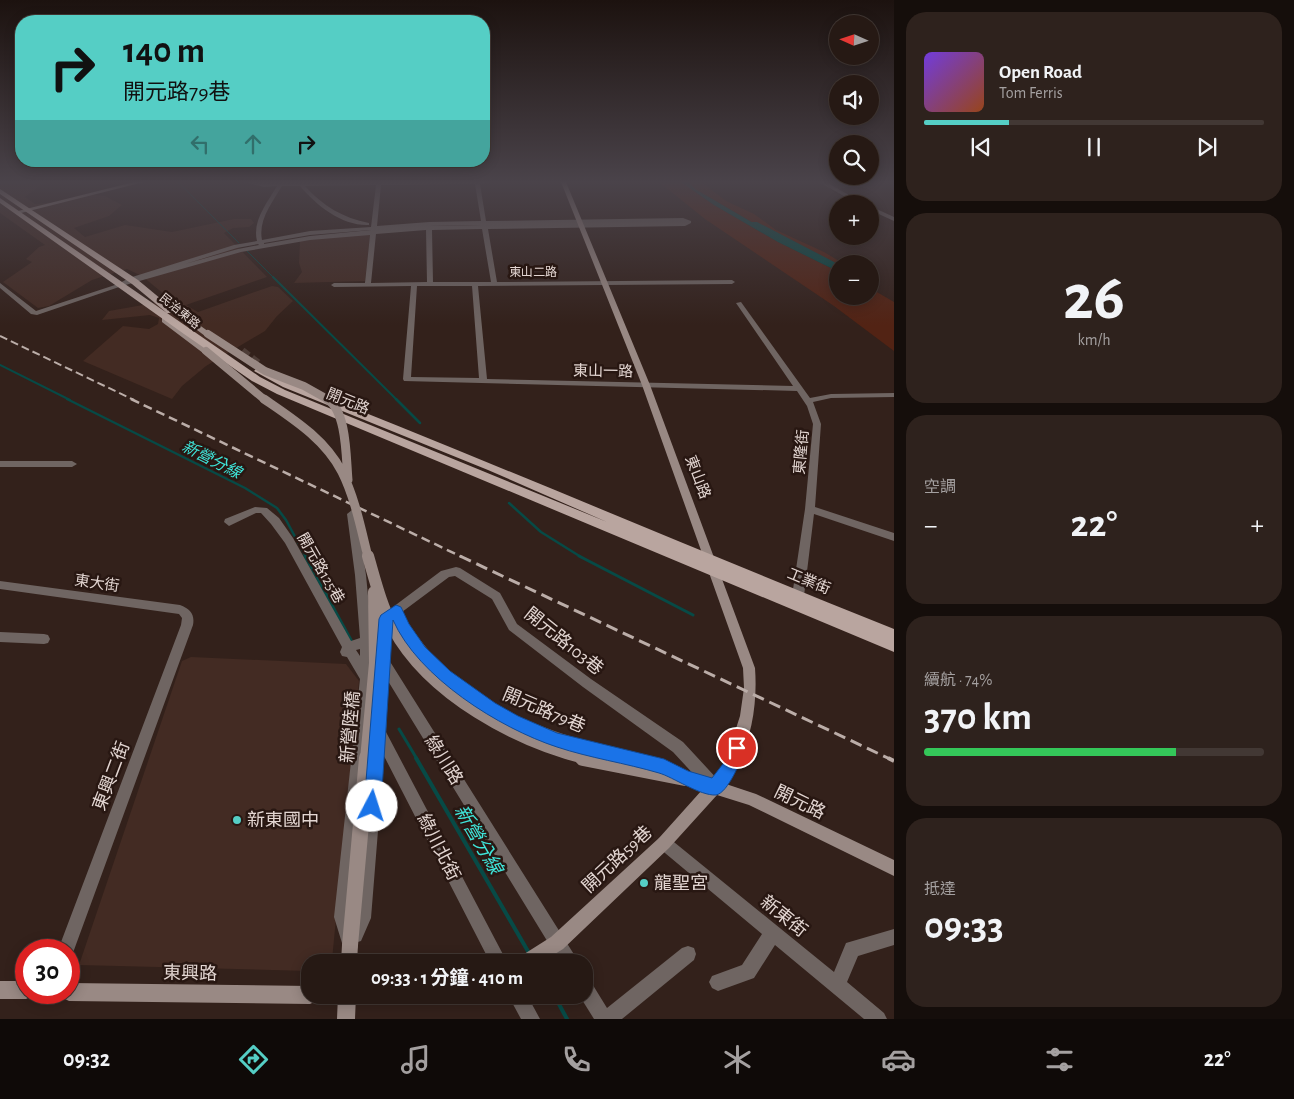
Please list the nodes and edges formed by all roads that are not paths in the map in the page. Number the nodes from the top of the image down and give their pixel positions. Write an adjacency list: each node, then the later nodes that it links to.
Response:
1 (42, 230): 18 (main road, 開元路)
2 (59, 230): 10 (main road, 開元路)
3 (257, 230): 9 (street)
4 (365, 230): 9 (street)
5 (375, 230): 14 (street)
6 (429, 230): 16 (street)
7 (485, 230): 12 (street)
8 (582, 230): 13 (street, 東山路)
9 (260, 244): 10 (street)
10 (133, 280): 18 (street); 21 (main road, 開元路)
11 (732, 282): 13 (street, 東山二路)
12 (494, 283): 13 (street, 東山二路); 17 (street, 東山二路)
13 (605, 283): 27 (street, 東山路)
14 (368, 284): 15 (street, 東山二路); 19 (street, 東山二路)
15 (414, 284): 16 (street, 東山二路); 26 (street, 東山一路)
16 (430, 284): 17 (street, 東山二路)
17 (475, 284): 26 (street)
18 (120, 285): 20 (street); 22 (main road, 開元路)
19 (334, 285)
20 (0, 286)
21 (147, 291): 24 (street, 開元路); 40 (main road, 開元路)
22 (135, 296): 25 (street, 民治東路); 40 (main road, 開元路)
23 (740, 303): 28 (street, 東隆街)
24 (208, 334): 35 (street, 新營陸橋, bridge)
25 (206, 351): 35 (street, 新營陸橋, bridge)
26 (483, 381): 27 (street, 東山一路)
27 (646, 385): 28 (street, 東山一路); 40 (street, 東山路)
28 (798, 389): 32 (street, 東隆街)
29 (894, 395): 32 (street)
30 (254, 396): 31 (street)
31 (268, 400)
32 (807, 401): 36 (street, 東隆街)
33 (0, 464): 34 (street)
34 (72, 464)
35 (350, 491): 41 (street, 新營陸橋, bridge)
36 (810, 510): 39 (street); 43 (street, 東隆街)
37 (352, 514): 49 (street)
38 (229, 522): 51 (street, 開元路125巷)
39 (894, 537)
40 (713, 567): 43 (main road, 工業街); 50 (main road, 工業街); 56 (street, 東山路)
41 (372, 571): 55 (street, 新營陸橋, bridge); 63 (street, 新營陸橋, bridge)
42 (0, 585): 44 (street, 東大街)
43 (798, 596): 46 (main road, 工業街)
44 (187, 615): 61 (street, 東興二街)
45 (391, 615): 49 (street, 開元路103巷); 52 (street); 55 (street, 開元路79巷); 56 (street, 開元路103巷)
46 (894, 635)
47 (0, 638): 48 (street)
48 (44, 639)
49 (366, 641): 51 (street, 開元路103巷); 53 (street)
50 (894, 646)
51 (347, 650): 53 (street, 開元路125巷)
52 (382, 660): 54 (street); 62 (street, 綠川路)
53 (366, 678): 63 (street)
54 (379, 732): 63 (street); 65 (street, 綠川北街)
55 (686, 778): 56 (street, 開元路)
56 (715, 787): 57 (street, 開元路59巷); 58 (street, 開元路)
57 (664, 843): 59 (street, 新東街); 62 (street, 開元路59巷)
58 (894, 868)
59 (773, 932): 69 (street); 70 (street, 新東街)
60 (894, 936): 70 (street)
61 (70, 939)
62 (557, 943): 66 (street, 開元路59巷); 67 (street, 綠川路)
63 (350, 945): 64 (street)
64 (349, 954)
65 (495, 954)
66 (540, 954)
67 (564, 954)
68 (688, 954): 81 (street)
69 (718, 982)
70 (836, 985): 82 (street, 新東街)
71 (0, 990): 72 (street)
72 (15, 990)
73 (80, 992): 74 (street, 東興路)
74 (301, 994)
75 (593, 1001): 80 (street)
76 (347, 1004): 78 (street)
77 (522, 1004): 79 (street)
78 (346, 1019)
79 (531, 1019)
80 (604, 1019)
81 (608, 1019)
82 (878, 1019)

